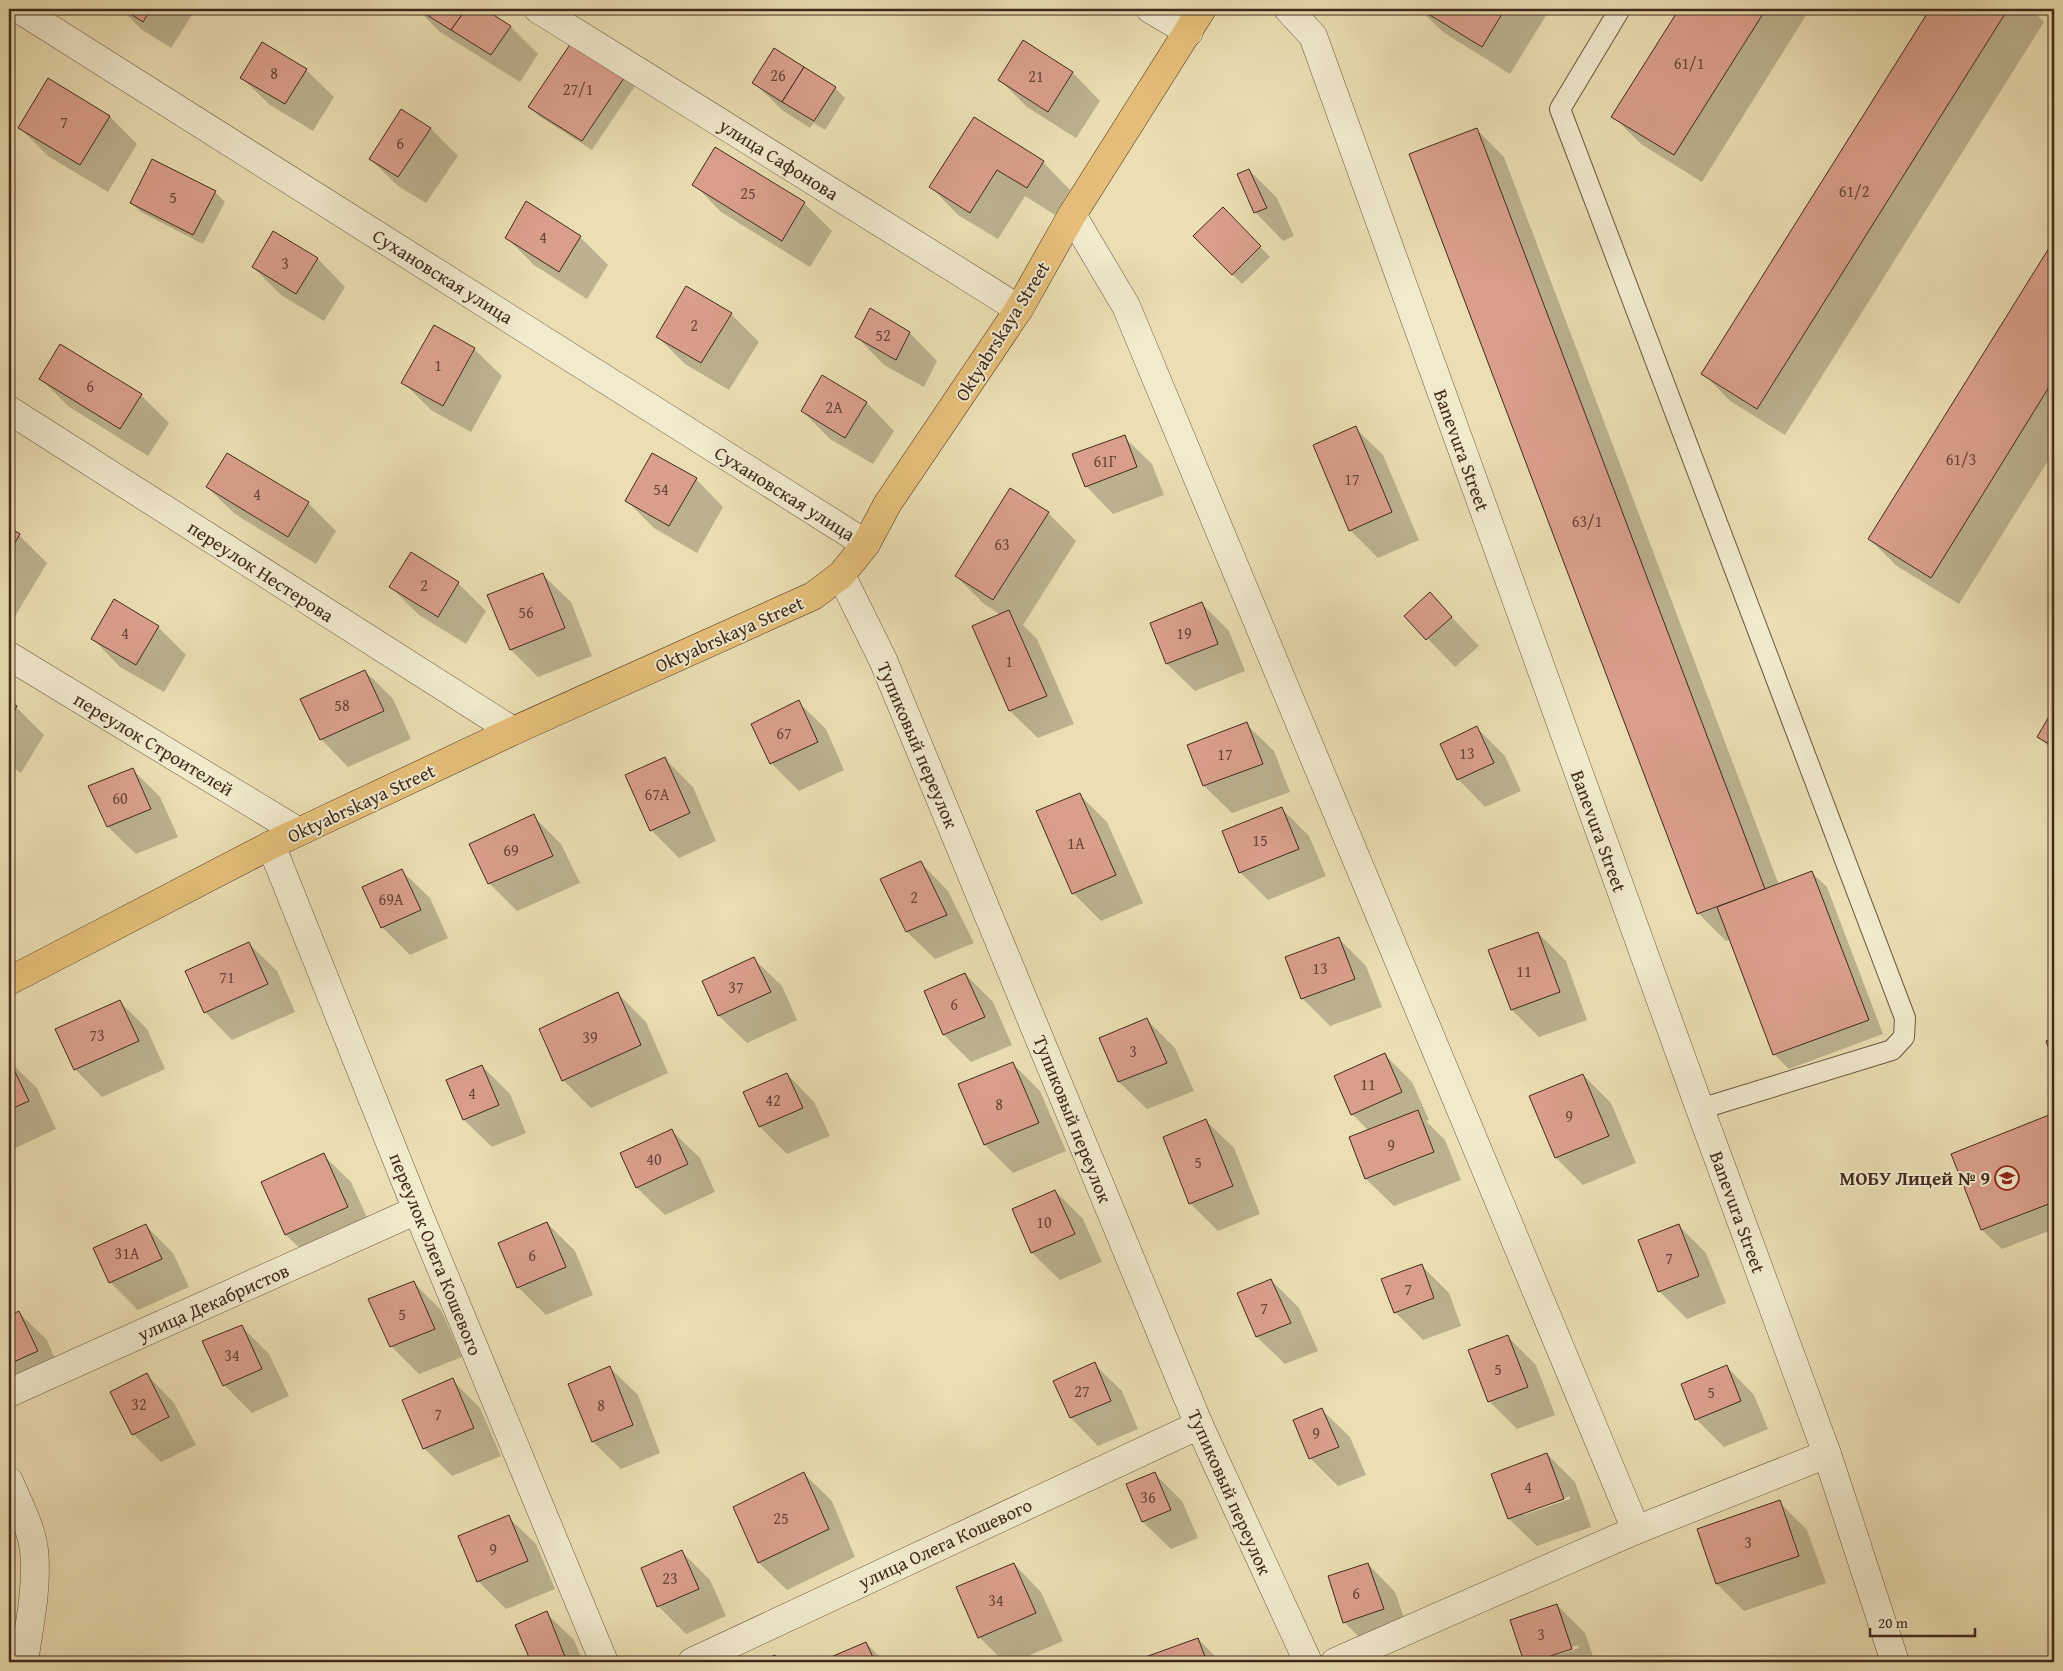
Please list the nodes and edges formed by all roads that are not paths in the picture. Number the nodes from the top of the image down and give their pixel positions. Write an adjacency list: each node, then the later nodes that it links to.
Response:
1 (19, 9): 11 (street, Сухановская улица)
2 (538, 9): 9 (street, улица Сафонова)
3 (1150, 9): 7 (street)
4 (1202, 9): 7 (main road, Oktyabrskaya Street)
5 (1288, 9): 18 (street, Banevura Street)
6 (1620, 9): 18 (lane)
7 (1189, 32): 8 (main road, Oktyabrskaya Street)
8 (1072, 215): 9 (main road, Oktyabrskaya Street); 24 (street)
9 (1019, 309): 11 (main road, Oktyabrskaya Street)
10 (9, 410): 14 (street, переулок Нестерова)
11 (866, 544): 12 (main road, Oktyabrskaya Street)
12 (841, 575): 14 (main road, Oktyabrskaya Street); 21 (street, Тупиковый переулок)
13 (9, 656): 15 (street, переулок Строителей)
14 (513, 731): 15 (main road, Oktyabrskaya Street)
15 (299, 832): 16 (main road, Oktyabrskaya Street)
16 (271, 845): 17 (main road, Oktyabrskaya Street); 19 (street, переулок Олега Кошевого)
17 (9, 981)
18 (1700, 1109): 22 (street, Banevura Street)
19 (417, 1210): 20 (street, улица Декабристов); 26 (street, переулок Олега Кошевого)
20 (9, 1393)
21 (1199, 1425): 27 (street, улица Олега Кошевого); 28 (street, Тупиковый переулок)
22 (1826, 1454): 24 (street); 30 (street, Banevura Street)
23 (9, 1481): 25 (street)
24 (1636, 1530): 29 (street)
25 (24, 1662)
26 (604, 1662)
27 (692, 1662)
28 (1308, 1662)
29 (1335, 1662)
30 (1896, 1662)

